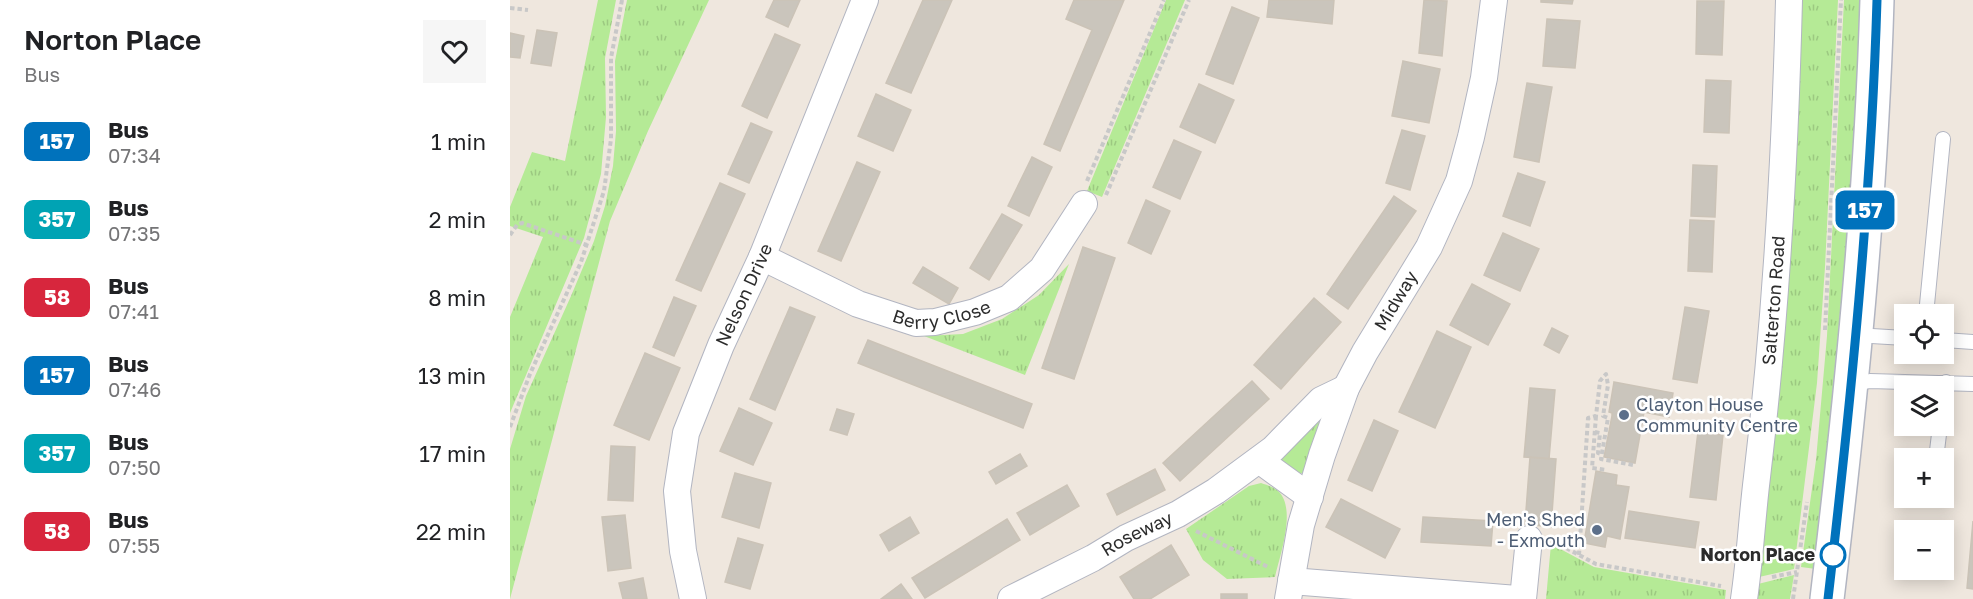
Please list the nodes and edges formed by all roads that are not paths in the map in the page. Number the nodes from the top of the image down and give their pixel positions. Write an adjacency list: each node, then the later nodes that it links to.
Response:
1 (865, 0): 7 (street, Nelson Drive)
2 (1494, 0): 17 (street, Midway)
3 (1789, 0): 22 (street, Salterton Road)
4 (1877, 0): 9 (main road)
5 (1942, 139): 8 (lane)
6 (1083, 204): 7 (street, Berry Close)
7 (762, 257): 23 (street, Nelson Drive)
8 (1927, 304)
9 (1840, 336): 10 (lane); 16 (main road)
10 (1894, 338)
11 (1954, 341): 12 (lane)
12 (1973, 342)
13 (1894, 381): 16 (lane)
14 (1954, 383): 15 (lane)
15 (1973, 384)
16 (1850, 385): 27 (main road)
17 (1346, 388): 18 (street, Roseway); 19 (street, Midway)
18 (1259, 460): 19 (street); 24 (street, Roseway)
19 (1310, 497): 21 (street, Midway)
20 (1529, 538): 26 (street)
21 (1291, 584): 25 (street)
22 (1744, 595)
23 (693, 599)
24 (1011, 599)
25 (1517, 599)
26 (1523, 599)
27 (1827, 599)

